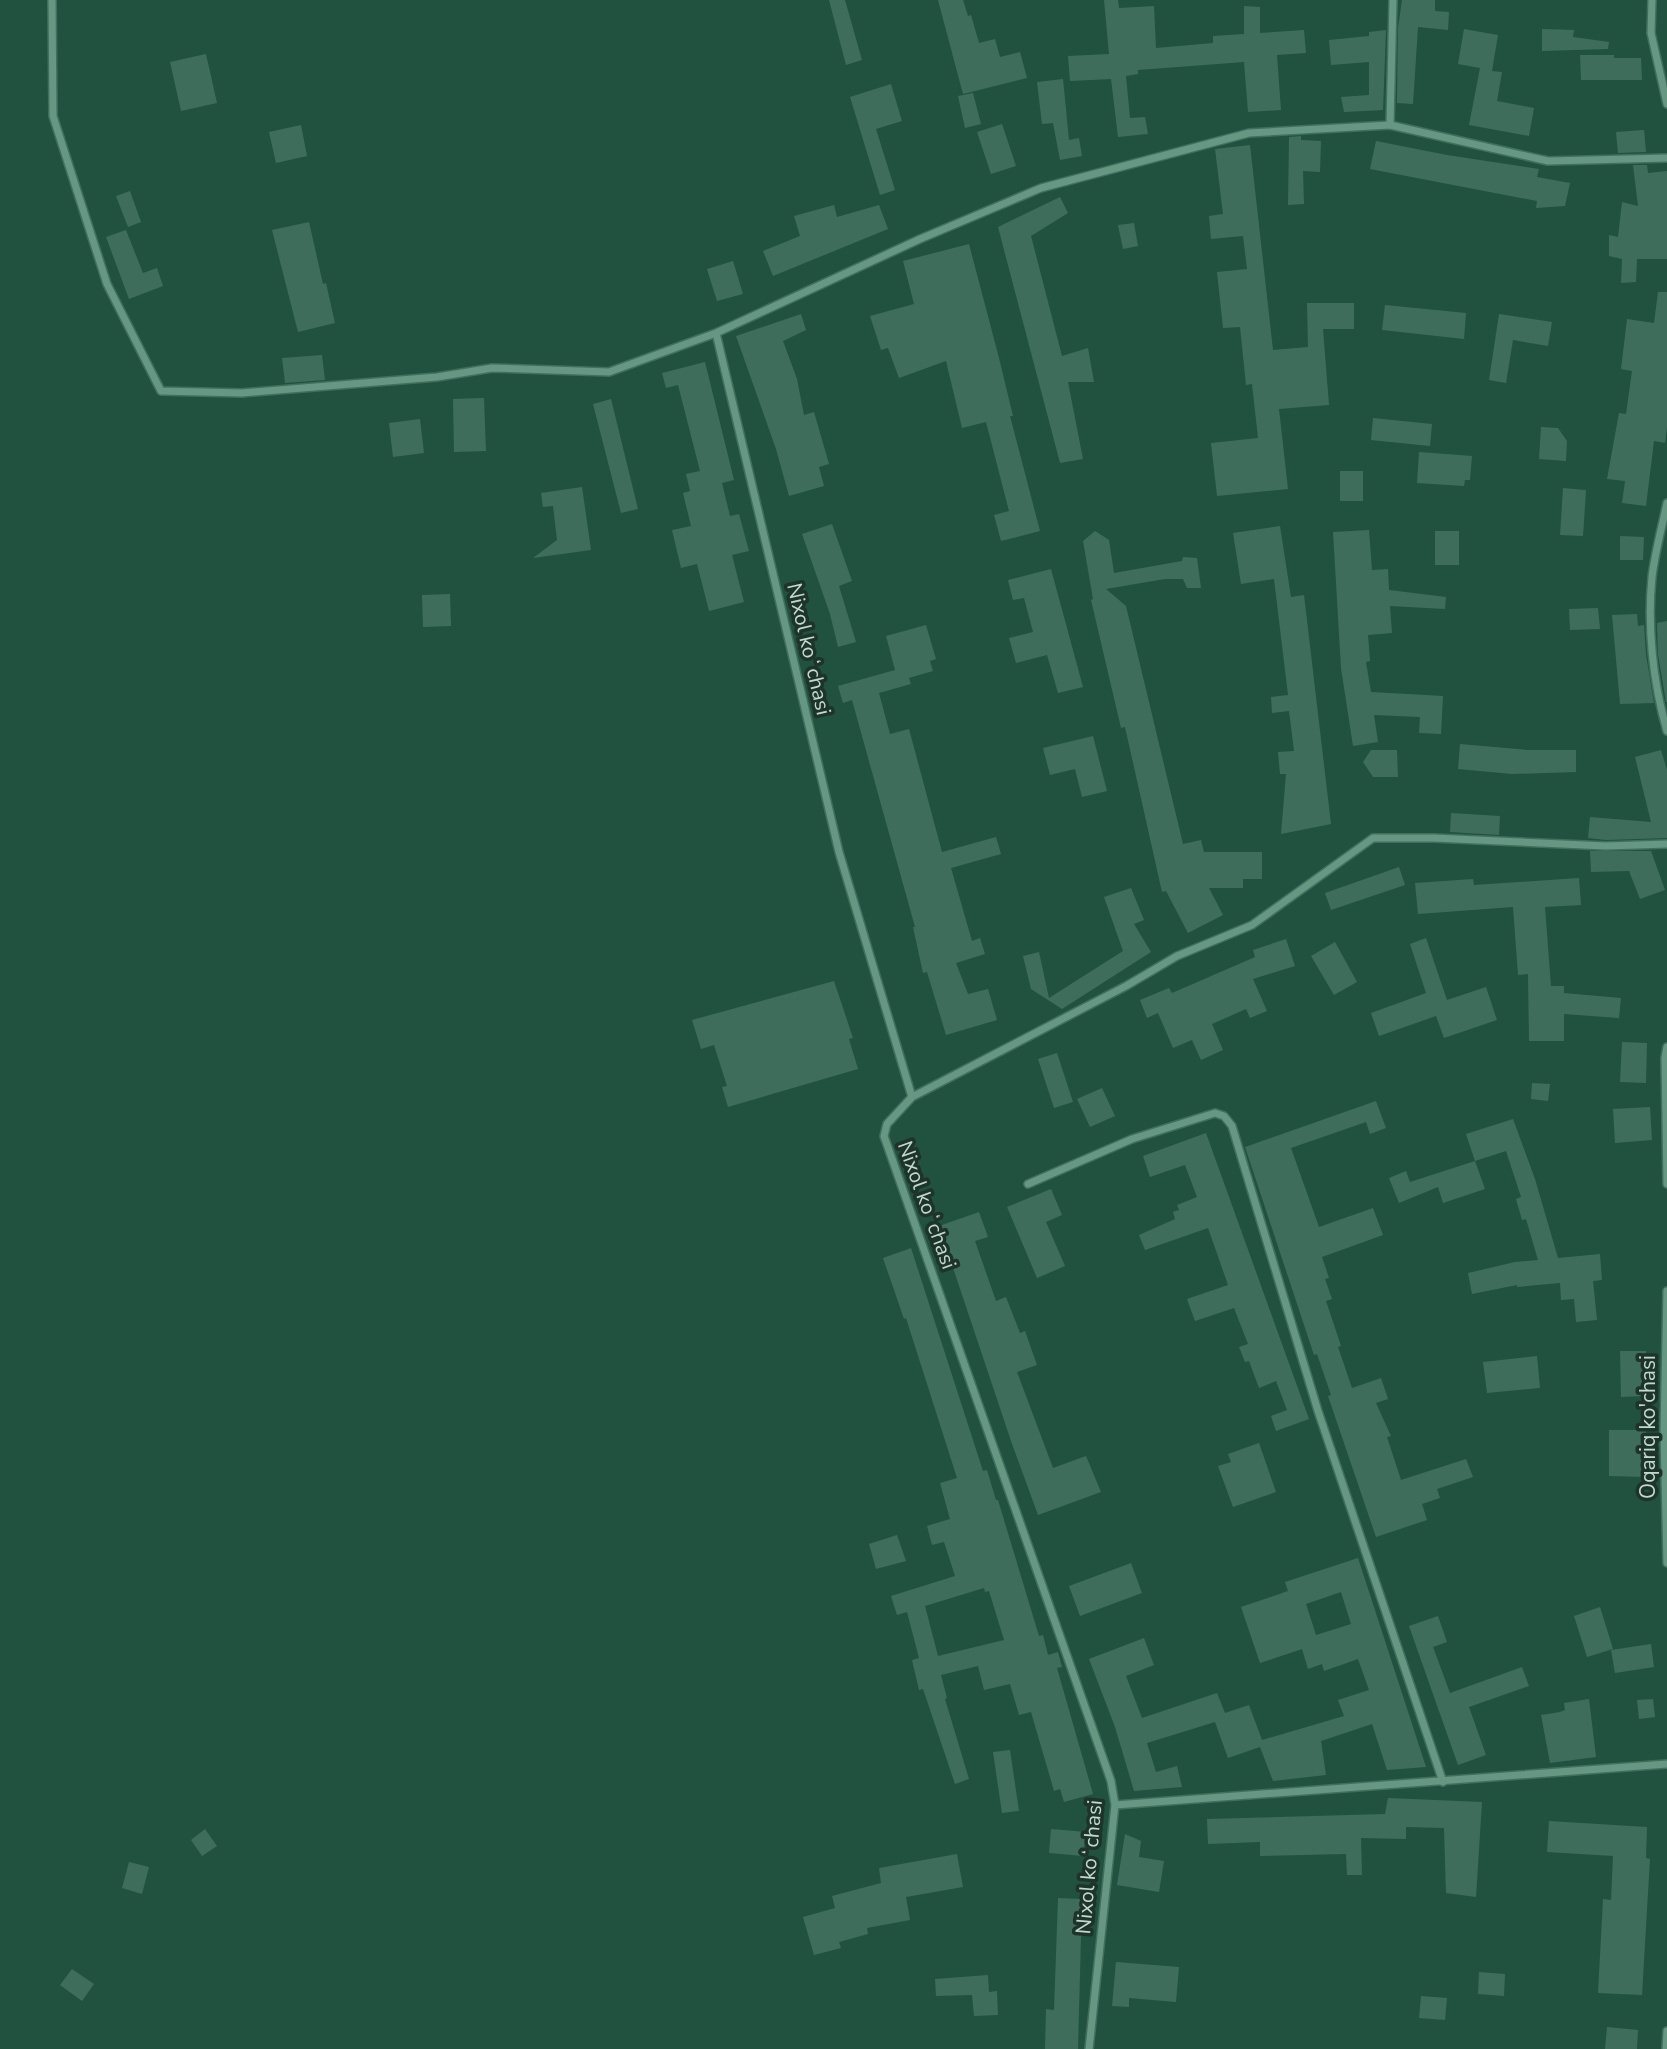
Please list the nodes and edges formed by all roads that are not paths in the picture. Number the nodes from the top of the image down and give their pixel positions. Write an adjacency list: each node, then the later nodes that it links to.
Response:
1 (52, 0): 7 (street)
2 (1393, 0): 5 (street)
3 (1652, 0): 4 (street)
4 (1667, 104)
5 (1390, 125): 6 (street); 7 (street)
6 (1667, 158)
7 (716, 333): 12 (street, Nixol koʻchasi)
8 (1667, 503): 9 (street)
9 (1667, 731)
10 (1667, 844): 12 (street)
11 (1667, 1048): 14 (street)
12 (912, 1097): 19 (street, Nixol koʻchasi)
13 (1028, 1184): 18 (street)
14 (1667, 1184)
15 (1667, 1291): 16 (street, Oqariq ko'chasi)
16 (1667, 1563)
17 (1667, 1764): 18 (street)
18 (1443, 1782): 19 (street)
19 (1115, 1805): 21 (street, Nixol koʻchasi)
20 (1667, 2031): 22 (street)
21 (1089, 2049)
22 (1666, 2049)

